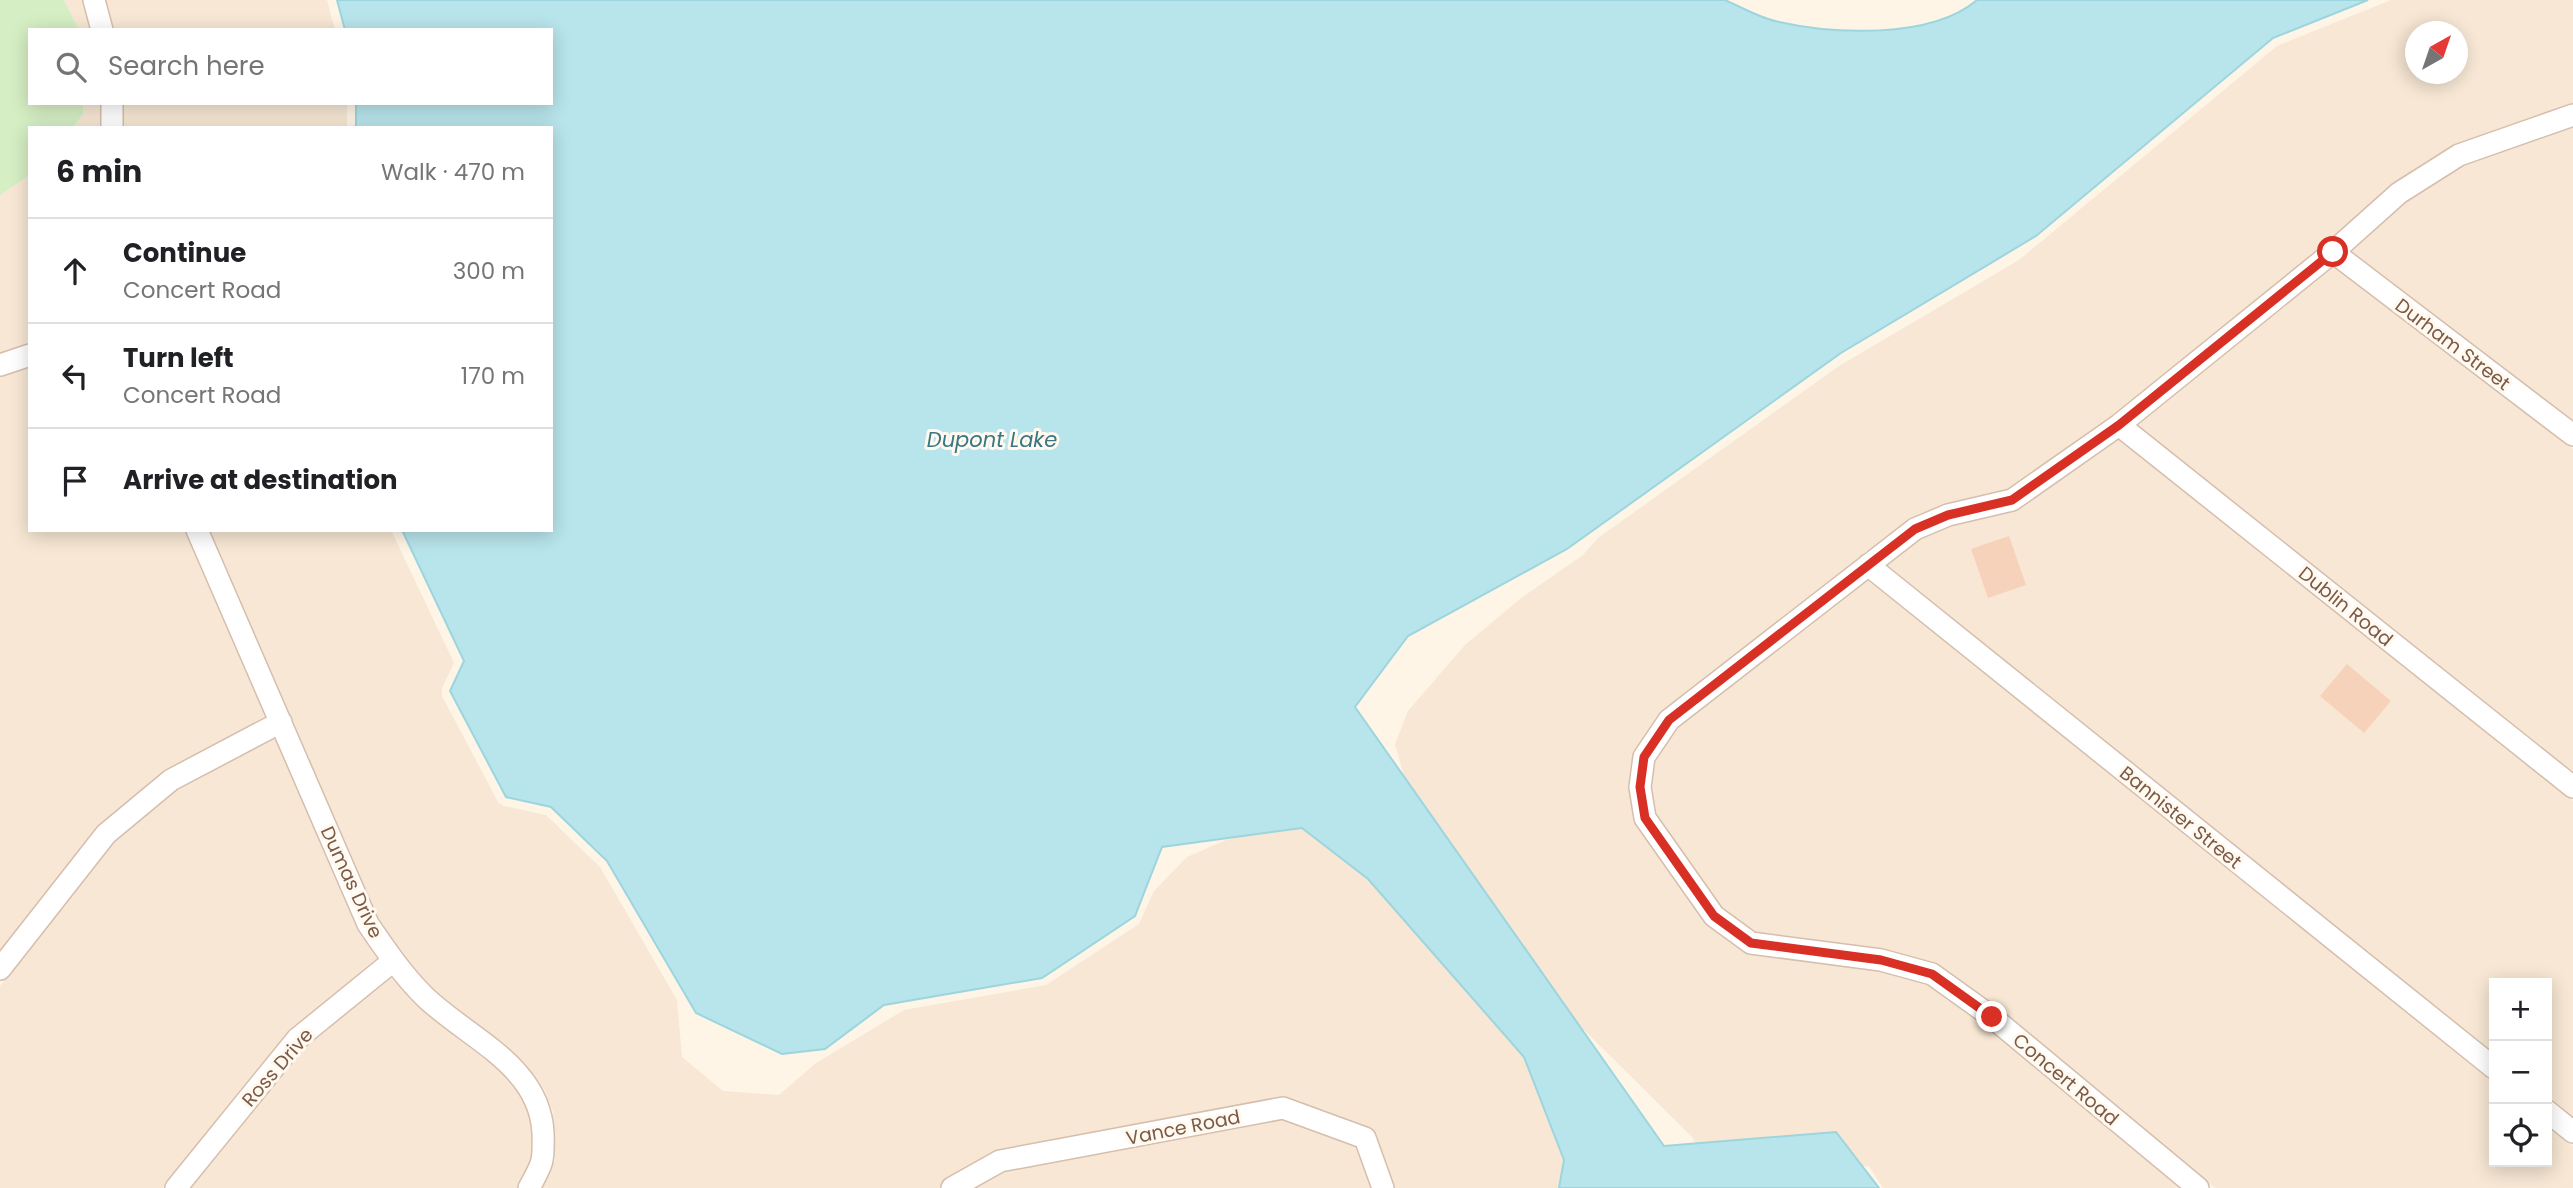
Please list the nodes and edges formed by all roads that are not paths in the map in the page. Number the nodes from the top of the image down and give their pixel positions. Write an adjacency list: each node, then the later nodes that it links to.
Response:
1 (94, 0): 2 (street)
2 (101, 28)
3 (112, 105): 5 (street)
4 (2573, 115): 6 (street, Concert Road)
5 (112, 126)
6 (2333, 252): 9 (street, Concert Road); 10 (street, Durham Street)
7 (28, 356): 8 (street)
8 (0, 365)
9 (2119, 425): 12 (street, Concert Road); 14 (street, Dublin Road)
10 (2573, 435)
11 (198, 532): 13 (street, Dumas Drive)
12 (1868, 565): 17 (street, Bannister Street); 24 (street, Concert Road)
13 (281, 722): 15 (street, Dumas Drive); 16 (street)
14 (2573, 787)
15 (393, 961): 20 (street, Ross Drive); 21 (street, Dumas Drive)
16 (0, 969)
17 (2489, 1064)
18 (2552, 1115): 19 (street)
19 (2573, 1132)
20 (176, 1188)
21 (529, 1188)
22 (952, 1188): 23 (street, Vance Road)
23 (1383, 1188)
24 (2197, 1188)

